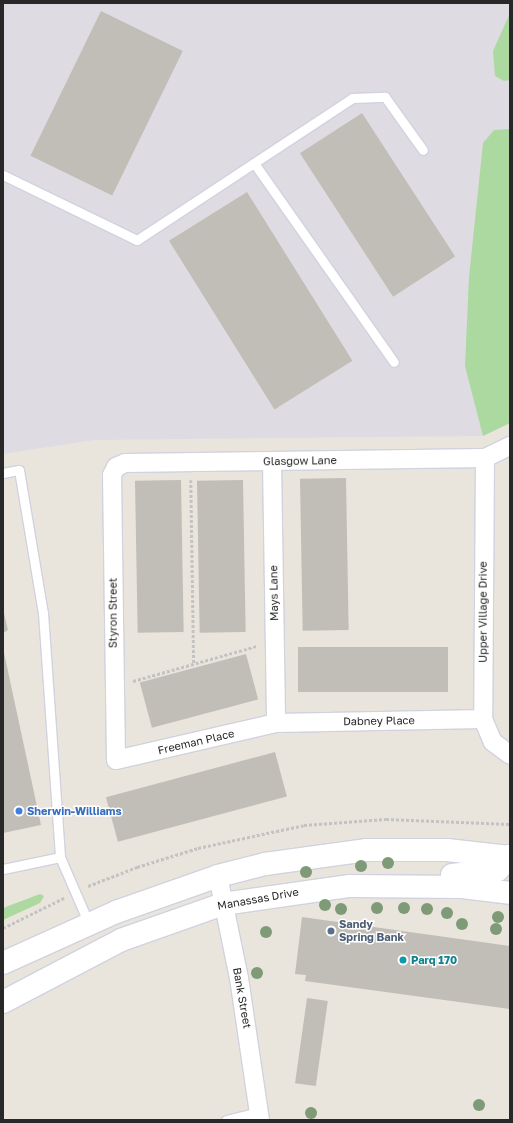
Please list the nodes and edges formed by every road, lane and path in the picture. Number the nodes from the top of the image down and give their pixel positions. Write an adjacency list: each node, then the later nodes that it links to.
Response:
1 (423, 150): 2 (lane)
2 (254, 163): 3 (lane); 4 (lane)
3 (3, 176)
4 (394, 362)
5 (510, 446): 6 (street)
6 (485, 458): 7 (street, Glasgow Lane); 14 (street, Upper Village Drive)
7 (272, 462): 8 (street, Glasgow Lane); 11 (street, Mays Lane)
8 (116, 467): 13 (street, Styron Street)
9 (3, 473): 20 (lane)
10 (191, 473): 12 (path)
11 (275, 641): 12 (path); 15 (street, Mays Lane)
12 (194, 664): 13 (path)
13 (114, 686): 17 (street, Styron Street)
14 (483, 719): 15 (street, Dabney Place); 16 (street, Upper Village Drive)
15 (276, 723): 17 (street, Freeman Place)
16 (510, 755)
17 (116, 760)
18 (510, 824): 23 (path)
19 (510, 854): 22 (main road); 24 (main road)
20 (60, 857): 21 (lane); 28 (lane)
21 (3, 869)
22 (218, 876): 27 (street, Bank Street); 28 (main road)
23 (92, 884)
24 (404, 885): 25 (main road, Manassas Drive); 27 (main road, Manassas Drive)
25 (510, 892)
26 (54, 902): 29 (path)
27 (223, 904): 31 (main road, Manassas Drive); 32 (street, Bank Street)
28 (89, 924): 30 (main road)
29 (3, 928)
30 (3, 962)
31 (3, 1002)
32 (260, 1116): 33 (lane)
33 (224, 1120)

